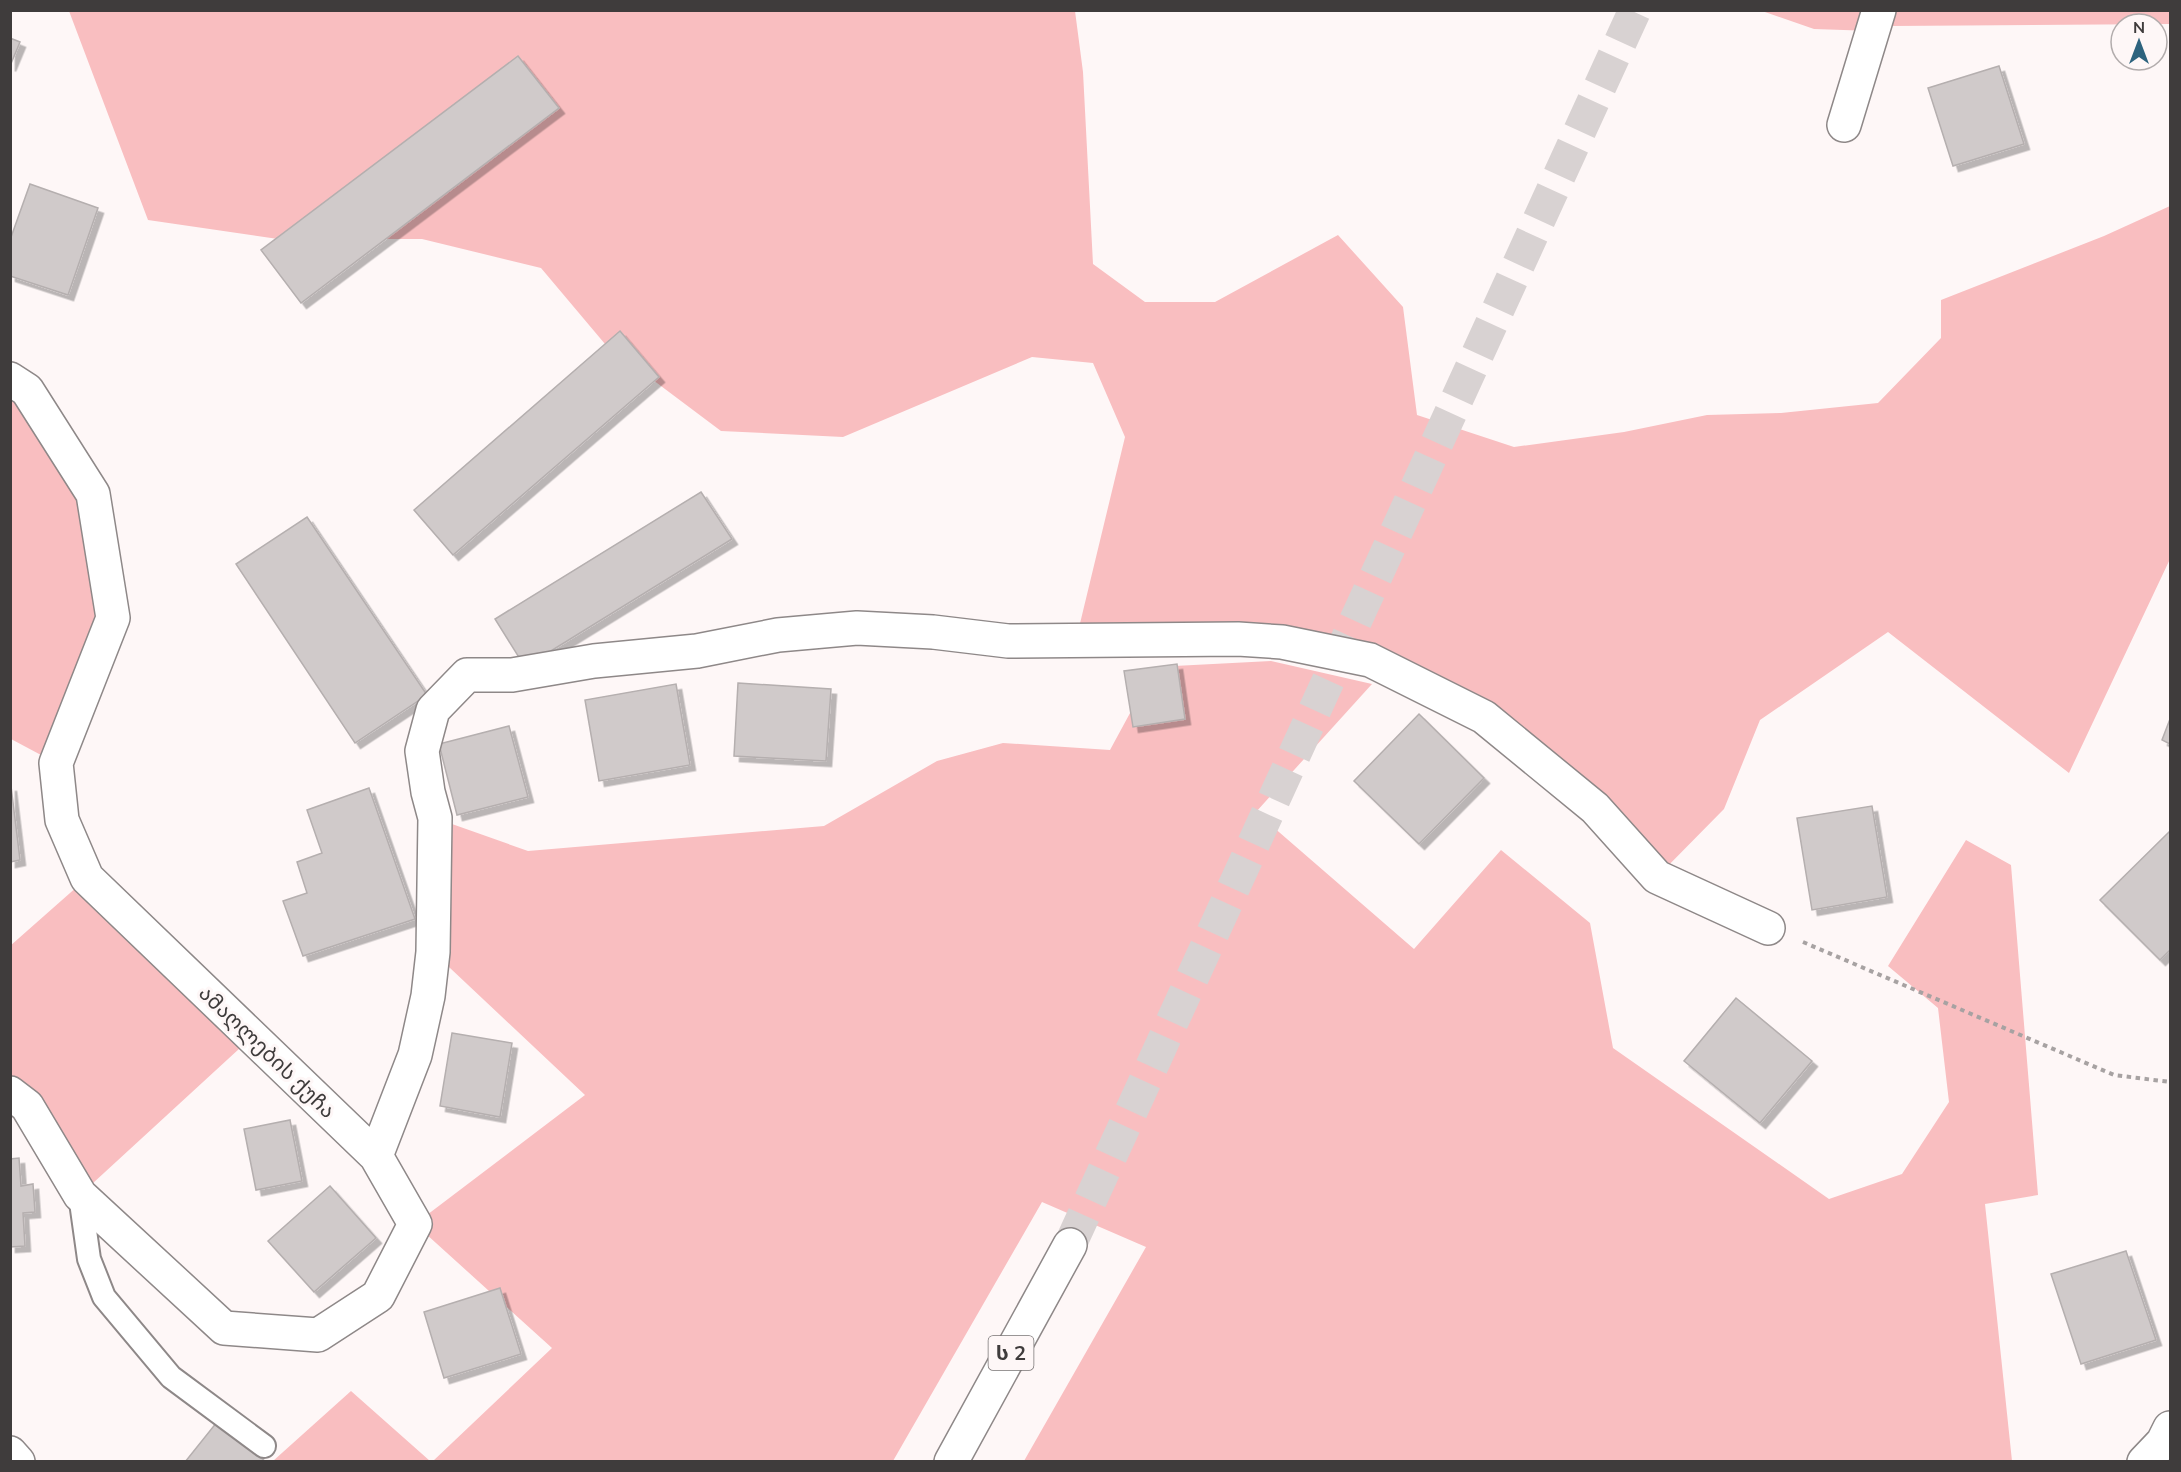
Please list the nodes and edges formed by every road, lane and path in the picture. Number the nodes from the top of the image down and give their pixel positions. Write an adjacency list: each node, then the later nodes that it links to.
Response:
1 (1879, 10): 2 (main road)
2 (1844, 125)
3 (10, 379): 7 (main road, ამაღლების ქუჩა)
4 (1768, 928): 5 (path); 7 (main road)
5 (2170, 1082)
6 (10, 1093): 8 (main road, ამაღლების ქუჩა)
7 (376, 1156): 8 (main road, ამაღლების ქუჩა)
8 (80, 1195): 11 (lane)
9 (1070, 1245): 14 (main road, ს 2)
10 (2170, 1428): 15 (main road)
11 (264, 1446)
12 (10, 1453): 13 (main road)
13 (18, 1461)
14 (951, 1461)
15 (2145, 1461)

